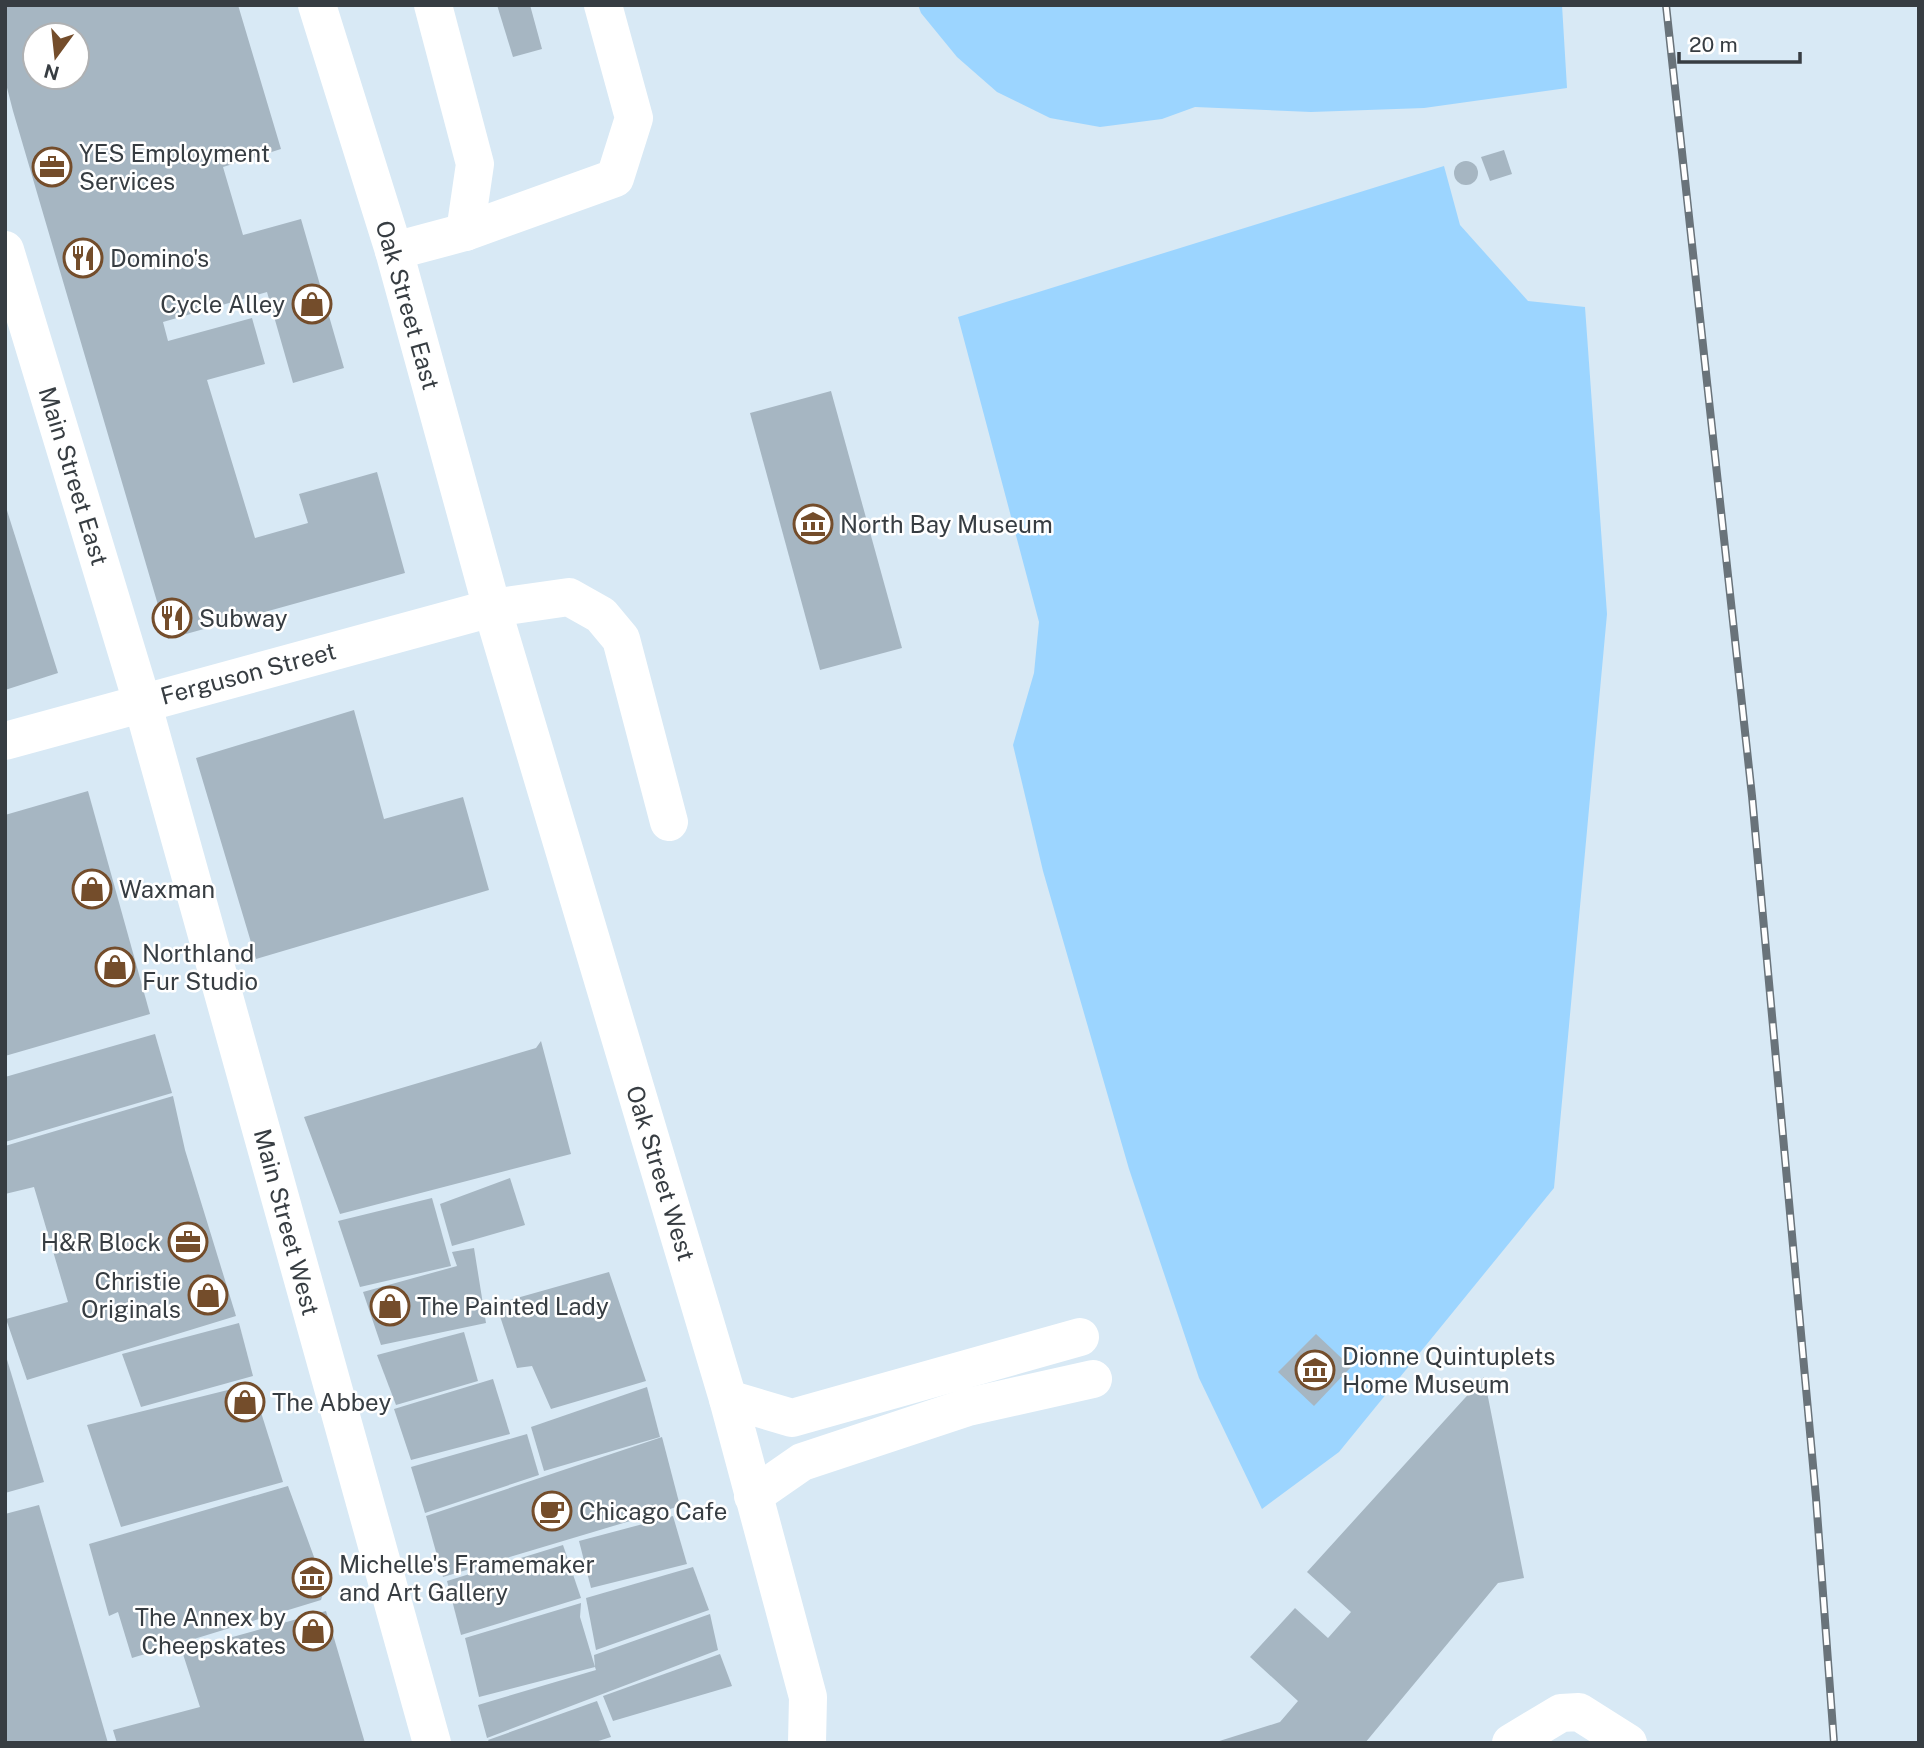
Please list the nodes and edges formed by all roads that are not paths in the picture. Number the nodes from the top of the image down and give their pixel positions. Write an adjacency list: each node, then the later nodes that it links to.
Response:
1 (317, 5): 6 (street, Oak Street East)
2 (433, 5): 4 (street)
3 (603, 5): 4 (street)
4 (465, 232): 6 (street)
5 (5, 250): 8 (street, Main Street East)
6 (394, 251): 7 (street, Oak Street East)
7 (492, 608): 8 (street, Ferguson Street); 10 (street, Ferguson Street); 13 (street, Oak Street West)
8 (142, 702): 9 (street, Ferguson Street); 15 (street, Main Street West)
9 (5, 741)
10 (669, 822)
11 (1080, 1337): 13 (street)
12 (1093, 1379): 14 (street)
13 (728, 1399): 14 (street, Oak Street West)
14 (753, 1496): 16 (street, Oak Street West)
15 (432, 1743)
16 (807, 1743)
17 (1511, 1743): 18 (street)
18 (1628, 1743)

